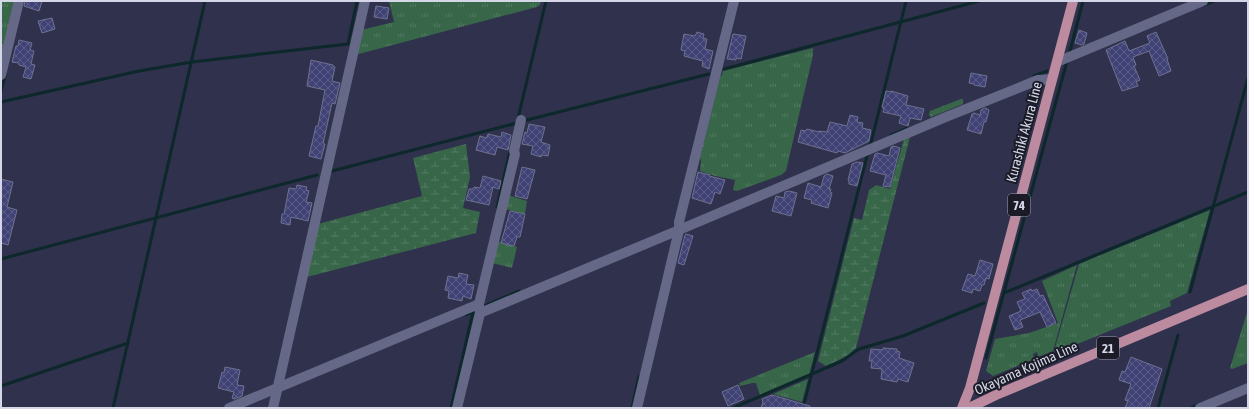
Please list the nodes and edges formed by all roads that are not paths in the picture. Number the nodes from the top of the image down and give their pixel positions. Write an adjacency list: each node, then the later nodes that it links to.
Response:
1 (20, 1): 7 (street)
2 (365, 1): 13 (street)
3 (734, 1): 10 (street)
4 (1073, 1): 6 (main road, Kurashiki Akura Line / 74)
5 (1203, 1): 6 (street)
6 (1057, 62): 8 (main road, Kurashiki Akura Line / 74)
7 (1, 75)
8 (1052, 79): 10 (street); 19 (main road, Kurashiki Akura Line / 74)
9 (521, 122): 12 (street)
10 (677, 229): 12 (street); 18 (street)
11 (1248, 289): 20 (main road, Okayama Kojima Line / 21)
12 (477, 308): 13 (street); 17 (street)
13 (278, 388): 15 (street); 16 (street)
14 (1248, 388): 21 (street)
15 (229, 408)
16 (273, 408)
17 (457, 408)
18 (637, 408)
19 (962, 408)
20 (969, 408)
21 (1200, 408)

